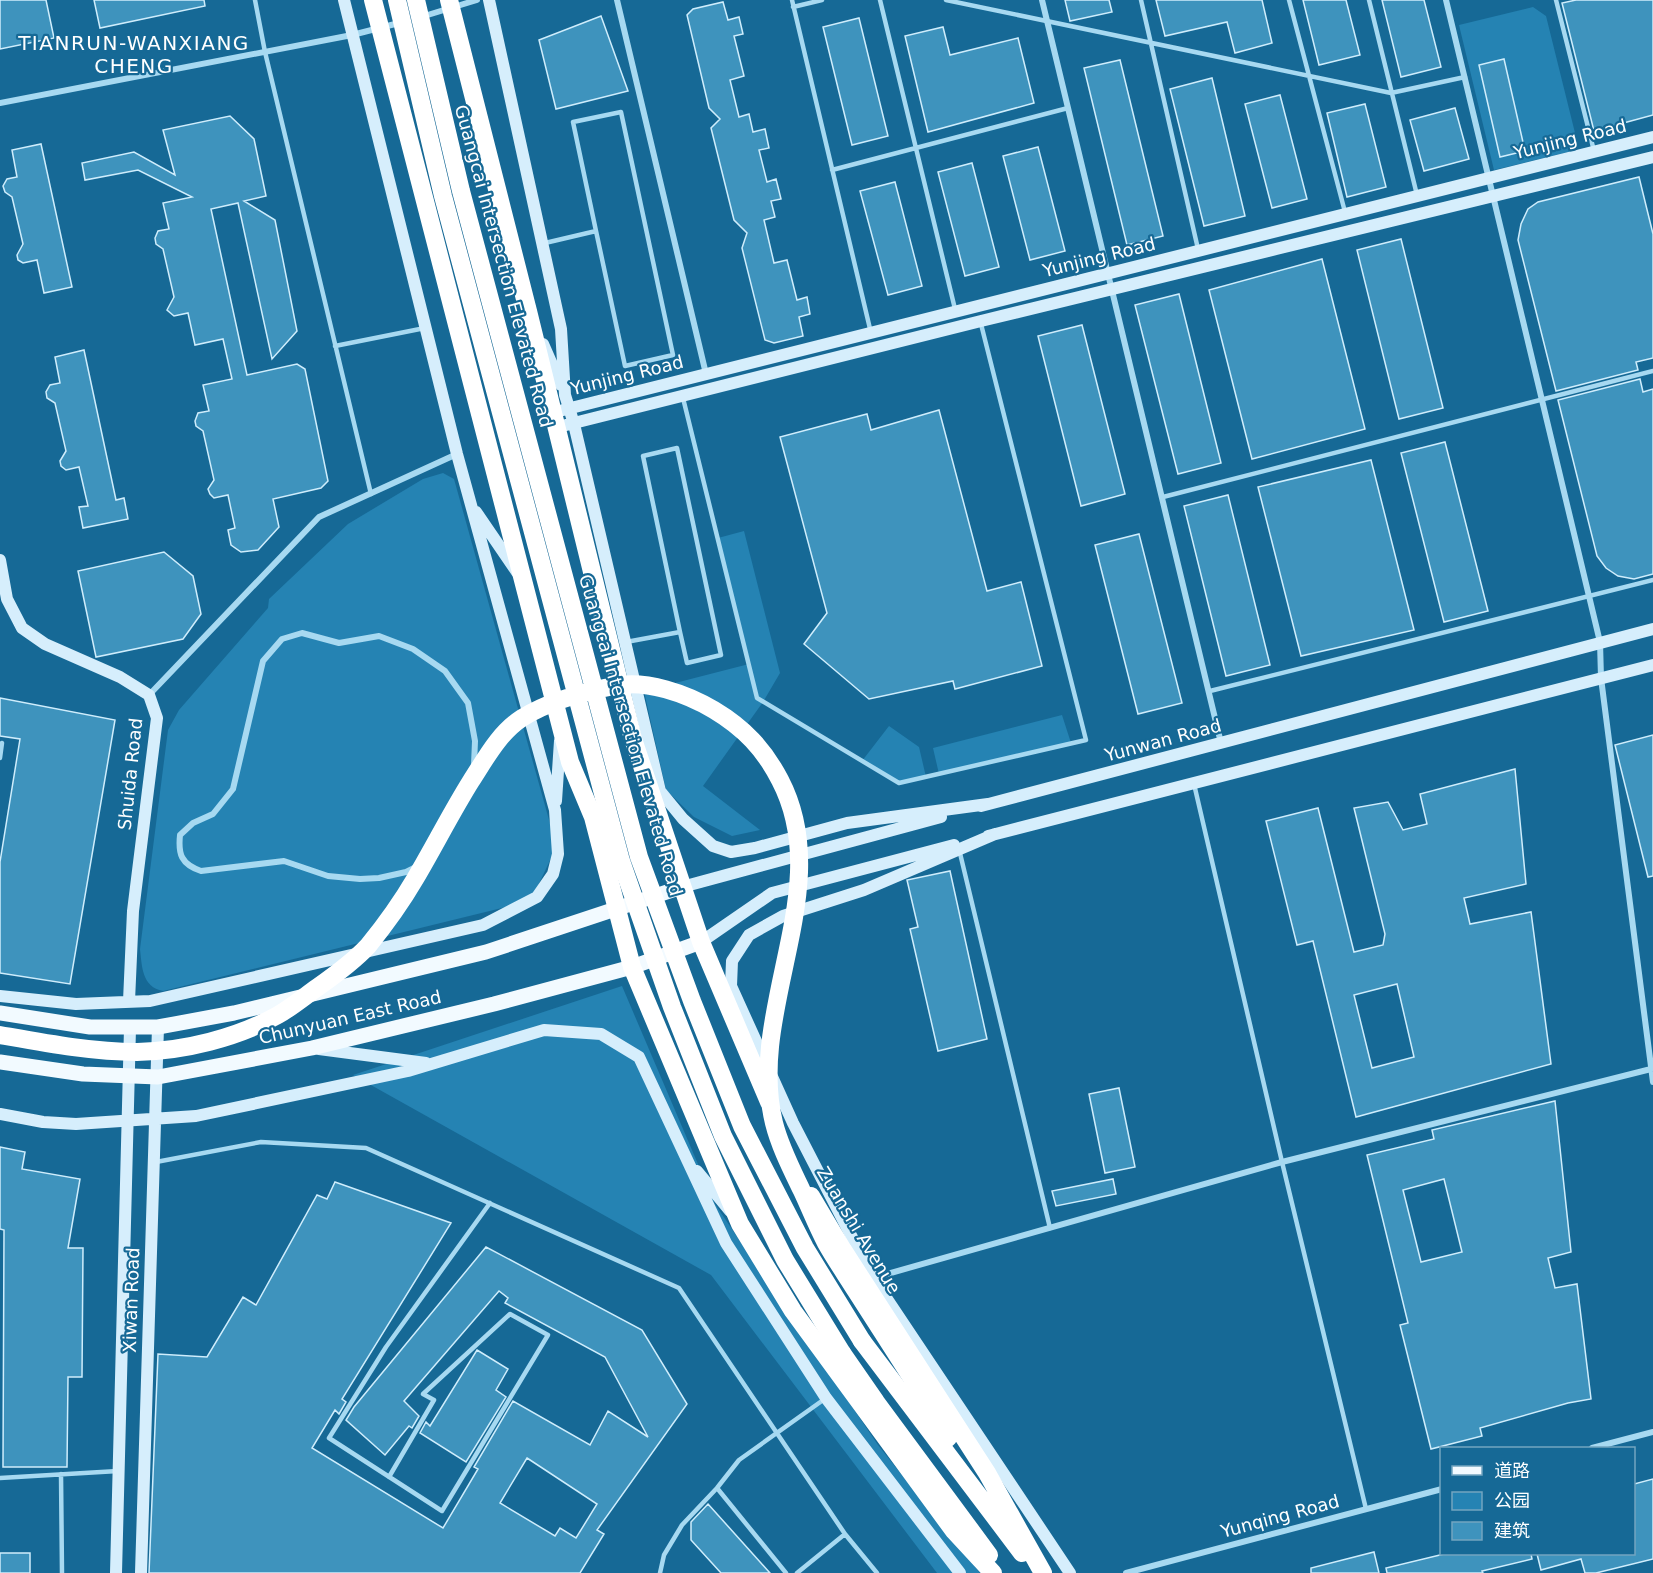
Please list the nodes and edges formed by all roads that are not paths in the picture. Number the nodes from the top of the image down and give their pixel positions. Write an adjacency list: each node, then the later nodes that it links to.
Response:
1 (255, 0): 25 (lane)
2 (344, 0): 23 (street)
3 (374, 0): 22 (highway)
4 (397, 0): 135 (highway, bridge)
5 (416, 0): 124 (highway, Guangcai Intersection Elevated Road, bridge)
6 (477, 0): 19 (street)
7 (489, 0): 41 (street)
8 (617, 0): 52 (street)
9 (792, 0): 20 (lane)
10 (822, 0): 20 (lane)
11 (880, 0): 32 (lane)
12 (946, 0): 21 (lane)
13 (1042, 0): 21 (street)
14 (1141, 0): 24 (lane)
15 (1289, 0): 26 (lane)
16 (1369, 0): 28 (lane)
17 (1446, 0): 27 (street)
18 (1556, 0): 33 (lane)
19 (450, 4): 22 (street); 45 (highway, Zuanshi Avenue)
20 (793, 7): 35 (lane)
21 (1047, 21): 24 (lane); 30 (street)
22 (381, 28): 23 (street); 63 (highway)
23 (352, 35): 25 (street); 48 (street)
24 (1150, 43): 26 (lane); 42 (lane)
25 (265, 52): 29 (street); 50 (lane)
26 (1309, 76): 28 (lane); 39 (lane)
27 (1465, 77): 28 (lane); 36 (street)
28 (1391, 93): 37 (lane)
29 (0, 103)
30 (1068, 108): 32 (lane); 43 (street)
31 (1653, 136): 33 (street, Yunjing Road)
32 (916, 147): 35 (lane); 46 (lane)
33 (1594, 152): 36 (street, Yunjing Road)
34 (1653, 157): 38 (street, Yunjing Road)
35 (832, 170): 49 (lane)
36 (1489, 178): 37 (street, Yunjing Road); 38 (street)
37 (1417, 196): 39 (street, Yunjing Road)
38 (1493, 196): 44 (street, Yunjing Road); 55 (street)
39 (1345, 214): 42 (street, Yunjing Road)
40 (596, 231): 40 (lane); 41 (lane)
41 (542, 244): 53 (street)
42 (1198, 251): 43 (street, Yunjing Road)
43 (1108, 274): 44 (street); 46 (street, Yunjing Road)
44 (1112, 290): 47 (street, Yunjing Road); 59 (street)
45 (528, 310): 53 (street); 56 (highway, Zuanshi Avenue)
46 (955, 312): 49 (street, Yunjing Road)
47 (981, 321): 54 (street, Yunjing Road); 54 (lane)
48 (425, 328): 50 (lane); 57 (street)
49 (871, 333): 52 (street, Yunjing Road)
50 (335, 346): 58 (lane)
51 (1653, 371): 55 (lane)
52 (706, 374): 56 (street, Yunjing Road)
53 (565, 395): 56 (street)
54 (683, 396): 56 (street, Yunjing Road)
55 (1542, 400): 59 (lane); 64 (street)
56 (563, 418): 67 (street); 84 (highway, Zuanshi Avenue)
57 (457, 454): 58 (street); 60 (street)
58 (371, 494): 72 (street)
59 (1163, 497): 71 (street)
60 (470, 504): 63 (street); 80 (street)
61 (0, 560): 72 (street, Shuida Road)
62 (1653, 580): 64 (lane)
63 (524, 583): 73 (highway)
64 (1589, 596): 68 (street); 71 (lane)
65 (1653, 629): 68 (street, Yunwan Road)
66 (680, 632): 66 (lane); 67 (lane)
67 (626, 642): 79 (street)
68 (1600, 642): 70 (street); 75 (street, Yunwan Road)
69 (1653, 665): 70 (street)
70 (1601, 678): 78 (street); 97 (street)
71 (1210, 691): 75 (street)
72 (149, 695): 89 (street, Shuida Road)
73 (561, 728): 80 (street); 85 (highway)
74 (2, 743): 76 (lane)
75 (1221, 743): 79 (street, Yunwan Road)
76 (0, 758)
77 (474, 777): 83 (street)
78 (1194, 784): 81 (street); 106 (lane)
79 (988, 804): 84 (street, Yunwan Road)
80 (555, 810): 89 (street)
81 (995, 834): 82 (street); 86 (street)
82 (959, 849): 104 (street); 110 (lane)
83 (424, 863)
84 (682, 887): 85 (main road, Chunyuan East Road); 86 (highway, Zuanshi Avenue)
85 (615, 908): 87 (highway); 92 (main road, Chunyuan East Road)
86 (701, 942): 87 (main road, Chunyuan East Road); 111 (highway, Zuanshi Avenue)
87 (632, 967): 94 (main road, Chunyuan East Road); 109 (highway)
88 (0, 996): 89 (street)
89 (129, 1001)
90 (0, 1013): 91 (main road, Chunyuan East Road)
91 (130, 1028): 92 (main road, Chunyuan East Road); 98 (street, Xiwan Road)
92 (158, 1028): 99 (street, Xiwan Road)
93 (0, 1035): 124 (highway, bridge)
94 (312, 1048): 96 (street); 99 (main road, Chunyuan East Road)
95 (0, 1062): 98 (main road, Chunyuan East Road)
96 (433, 1064): 102 (street); 105 (street)
97 (1652, 1069): 100 (street); 106 (street)
98 (129, 1077): 99 (main road, Chunyuan East Road); 103 (street, Xiwan Road)
99 (158, 1077): 102 (street, Xiwan Road)
100 (1653, 1082)
101 (0, 1114): 103 (street)
102 (154, 1119): 103 (street); 107 (street, Xiwan Road)
103 (129, 1121): 117 (street, Xiwan Road)
104 (793, 1123): 111 (street); 112 (street)
105 (684, 1154): 109 (street); 113 (street)
106 (1282, 1162): 110 (street); 123 (lane)
107 (152, 1163): 108 (lane); 128 (street, Xiwan Road)
108 (490, 1203): 115 (lane); 119 (lane)
109 (740, 1224): 134 (highway)
110 (1050, 1228): 112 (street)
111 (843, 1250): 137 (highway, Zuanshi Avenue)
112 (873, 1278): 138 (street)
113 (826, 1398): 115 (lane); 133 (street)
114 (1653, 1432): 116 (street)
115 (777, 1434): 121 (lane); 125 (lane)
116 (1599, 1447)
117 (118, 1471): 118 (lane); 127 (street, Xiwan Road)
118 (61, 1474): 120 (lane); 126 (lane)
119 (389, 1477): 119 (lane)
120 (0, 1478)
121 (717, 1488): 129 (lane); 130 (lane)
122 (1440, 1490): 123 (street, Yunqing Road)
123 (1366, 1509): 139 (street, Yunqing Road)
124 (994, 1517): 136 (highway, Guangcai Intersection Elevated Road)
125 (845, 1534): 131 (lane); 132 (lane)
126 (62, 1573)
127 (116, 1573)
128 (141, 1573)
129 (660, 1573)
130 (786, 1573)
131 (797, 1573)
132 (877, 1573)
133 (960, 1573)
134 (993, 1573)
135 (1003, 1573)
136 (1038, 1573)
137 (1043, 1573)
138 (1070, 1573)
139 (1126, 1573)

